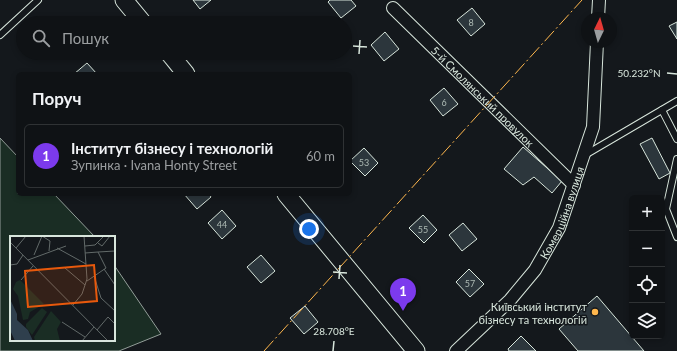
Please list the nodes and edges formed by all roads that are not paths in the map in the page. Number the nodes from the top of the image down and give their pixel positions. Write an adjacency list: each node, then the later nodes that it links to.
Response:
1 (38, 0): 6 (lane)
2 (124, 0): 7 (street)
3 (599, 0): 5 (street)
4 (393, 8): 18 (street, 5-й Смолянський провулок)
5 (598, 12)
6 (21, 16)
7 (138, 16)
8 (16, 20): 9 (lane)
9 (0, 35)
10 (597, 48): 16 (street, Комерційна вулиця)
11 (174, 60): 12 (street)
12 (184, 72)
13 (677, 102): 14 (lane)
14 (662, 110): 15 (lane); 16 (lane)
15 (677, 139)
16 (584, 156): 18 (street, Комерційна вулиця)
17 (677, 159): 20 (lane)
18 (574, 185): 22 (street, Комерційна вулиця)
19 (288, 196): 21 (street)
20 (677, 237)
21 (416, 351)
22 (456, 351)

